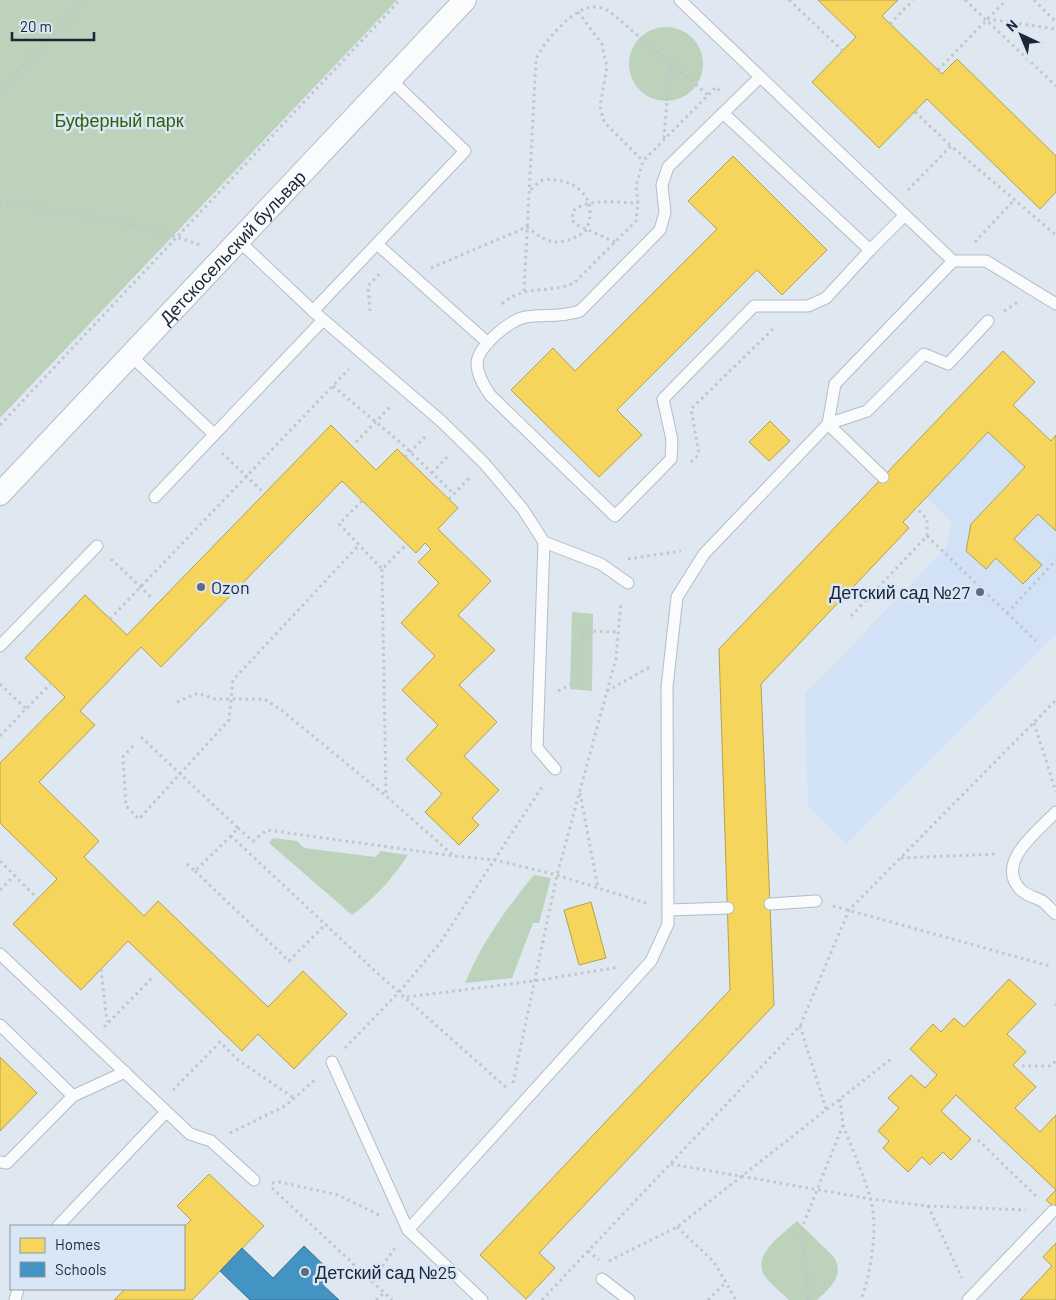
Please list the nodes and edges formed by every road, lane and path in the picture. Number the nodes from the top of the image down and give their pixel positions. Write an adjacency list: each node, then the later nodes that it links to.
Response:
1 (86, 0): 21 (path)
2 (400, 0): 39 (path)
3 (465, 0): 19 (street, Детскосельский бульвар)
4 (680, 0): 18 (lane)
5 (789, 0): 15 (path)
6 (913, 0): 13 (path)
7 (965, 0): 11 (path)
8 (1006, 0): 11 (path)
9 (1034, 0): 12 (path)
10 (578, 12): 16 (path); 28 (path); 29 (path)
11 (986, 19): 14 (path); 17 (path); 20 (path)
12 (1056, 22)
13 (890, 24)
14 (1056, 29)
15 (843, 50)
16 (670, 63): 22 (path); 26 (path)
17 (938, 70)
18 (760, 77): 23 (lane); 34 (lane)
19 (390, 79): 41 (street, Детскосельский бульвар); 43 (lane)
20 (1056, 86)
21 (0, 91)
22 (708, 95): 23 (path); 26 (path)
23 (732, 104): 25 (lane)
24 (915, 112): 27 (path)
25 (723, 113): 44 (lane); 57 (lane)
26 (664, 138): 28 (path)
27 (951, 146): 30 (path); 34 (path)
28 (643, 161): 33 (path)
29 (529, 192): 31 (path); 36 (path)
30 (1014, 200): 38 (path); 47 (path)
31 (590, 202): 33 (path); 37 (path); 37 (path)
32 (0, 203): 39 (path)
33 (638, 203): 42 (path)
34 (894, 205): 35 (lane)
35 (905, 215): 44 (lane); 46 (lane)
36 (527, 227): 37 (path); 48 (path); 49 (path)
37 (586, 230): 42 (path)
38 (1056, 235)
39 (177, 237): 40 (path); 65 (path)
40 (183, 239)
41 (238, 240): 51 (lane); 59 (street, Детскосельский бульвар)
42 (615, 242): 49 (path)
43 (377, 244): 45 (lane); 51 (lane)
44 (870, 250): 57 (lane)
45 (393, 258): 48 (lane); 52 (path)
46 (953, 261): 47 (lane); 64 (lane)
47 (972, 261): 50 (lane)
48 (412, 276): 56 (lane)
49 (524, 290): 56 (path)
50 (1056, 304)
51 (313, 311): 53 (lane)
52 (370, 311)
53 (323, 320): 58 (lane); 66 (lane)
54 (988, 321): 64 (lane)
55 (777, 325): 71 (path)
56 (475, 332): 57 (lane)
57 (488, 343)
58 (364, 354): 60 (path); 61 (lane)
59 (130, 355): 66 (lane); 75 (street, Детскосельский бульвар)
60 (333, 386): 63 (path); 72 (path)
61 (406, 391): 62 (lane); 63 (path)
62 (441, 421): 68 (path); 70 (lane)
63 (375, 422): 67 (path); 68 (path)
64 (828, 424): 73 (lane); 86 (lane)
65 (0, 425)
66 (211, 438): 72 (path); 77 (lane)
67 (356, 442)
68 (410, 453): 69 (path); 76 (path)
69 (406, 457)
70 (484, 463): 76 (path); 82 (lane)
71 (686, 468)
72 (247, 476): 74 (path); 91 (path)
73 (883, 477)
74 (262, 491)
75 (0, 494)
76 (454, 494): 78 (path)
77 (155, 497)
78 (449, 499)
79 (362, 501): 85 (path)
80 (916, 508): 81 (path)
81 (927, 536): 94 (path); 95 (path)
82 (544, 542): 88 (lane); 107 (lane)
83 (407, 544): 89 (path)
84 (97, 546): 91 (path); 99 (lane)
85 (359, 546): 89 (path); 104 (path)
86 (704, 554): 88 (path); 100 (lane)
87 (1056, 560): 94 (path)
88 (604, 567): 90 (lane)
89 (382, 569): 117 (path)
90 (628, 584)
91 (140, 587): 92 (path); 96 (path)
92 (152, 598)
93 (621, 598): 97 (path)
94 (1007, 612): 98 (path)
95 (852, 616)
96 (110, 619)
97 (618, 632): 103 (path); 107 (path)
98 (1036, 641)
99 (0, 646)
100 (670, 656): 103 (path); 136 (lane)
101 (51, 683): 108 (path)
102 (0, 684): 108 (path)
103 (607, 691): 115 (path)
104 (231, 700): 106 (path); 114 (path); 117 (path)
105 (1056, 700): 109 (path)
106 (177, 702)
107 (538, 702): 113 (lane)
108 (26, 709): 110 (path)
109 (1034, 723): 116 (path); 123 (path)
110 (0, 736)
111 (141, 737): 114 (path)
112 (133, 746): 114 (path)
113 (555, 769): 124 (path)
114 (180, 774): 119 (path)
115 (580, 791): 128 (path); 130 (path)
116 (1056, 792)
117 (386, 796): 122 (path)
118 (1056, 812): 121 (lane)
119 (238, 828): 120 (path); 122 (path)
120 (231, 836): 127 (path); 139 (path)
121 (1016, 853): 123 (path); 138 (lane)
122 (454, 856): 124 (path)
123 (901, 858): 137 (path)
124 (496, 860): 128 (path); 146 (path)
125 (0, 861): 129 (path)
126 (188, 864): 127 (path)
127 (195, 871): 139 (path)
128 (558, 874): 130 (path); 145 (path)
129 (15, 875): 131 (path); 132 (path)
130 (598, 888): 136 (path)
131 (0, 890)
132 (38, 899)
133 (816, 901): 134 (lane); 137 (path)
134 (770, 904)
135 (728, 908): 136 (lane)
136 (669, 910): 141 (lane)
137 (849, 910): 142 (path); 150 (path)
138 (1056, 914)
139 (326, 924): 146 (path)
140 (0, 954): 151 (lane)
141 (652, 962): 145 (path); 175 (lane)
142 (1050, 966)
143 (101, 969): 148 (path)
144 (152, 978): 148 (path)
145 (534, 981): 147 (path); 147 (path)
146 (400, 991): 147 (path); 154 (path)
147 (407, 997)
148 (108, 1023): 151 (path)
149 (0, 1025): 157 (lane)
150 (800, 1026): 161 (path); 166 (path)
151 (91, 1040): 156 (lane)
152 (891, 1058): 159 (path)
153 (1056, 1060): 155 (path)
154 (332, 1062): 158 (path); 175 (lane)
155 (1022, 1066)
156 (125, 1072): 157 (lane); 160 (lane)
157 (73, 1096): 165 (lane)
158 (294, 1098): 160 (path); 164 (path)
159 (840, 1098): 161 (path); 162 (path)
160 (162, 1108): 164 (lane); 173 (lane)
161 (826, 1109): 167 (path)
162 (843, 1125): 169 (path); 170 (path)
163 (978, 1140): 172 (path)
164 (211, 1141): 168 (lane)
165 (0, 1162)
166 (670, 1164): 167 (path); 176 (path)
167 (742, 1176): 169 (path); 174 (path)
168 (254, 1180)
169 (817, 1190): 170 (path); 182 (path)
170 (871, 1199): 171 (path); 190 (path)
171 (928, 1206): 172 (path); 181 (path)
172 (1053, 1212): 181 (lane)
173 (59, 1225)
174 (677, 1227): 176 (path); 179 (path)
175 (408, 1230): 178 (path); 178 (path); 185 (lane)
176 (588, 1251): 186 (path)
177 (602, 1278): 187 (lane)
178 (371, 1282): 180 (path)
179 (726, 1282): 188 (path); 189 (path)
180 (384, 1293): 183 (path); 184 (path)
181 (969, 1298)
182 (809, 1299)
183 (376, 1300)
184 (392, 1300)
185 (482, 1300)
186 (542, 1300)
187 (630, 1300)
188 (708, 1300)
189 (736, 1300)
190 (861, 1300)

